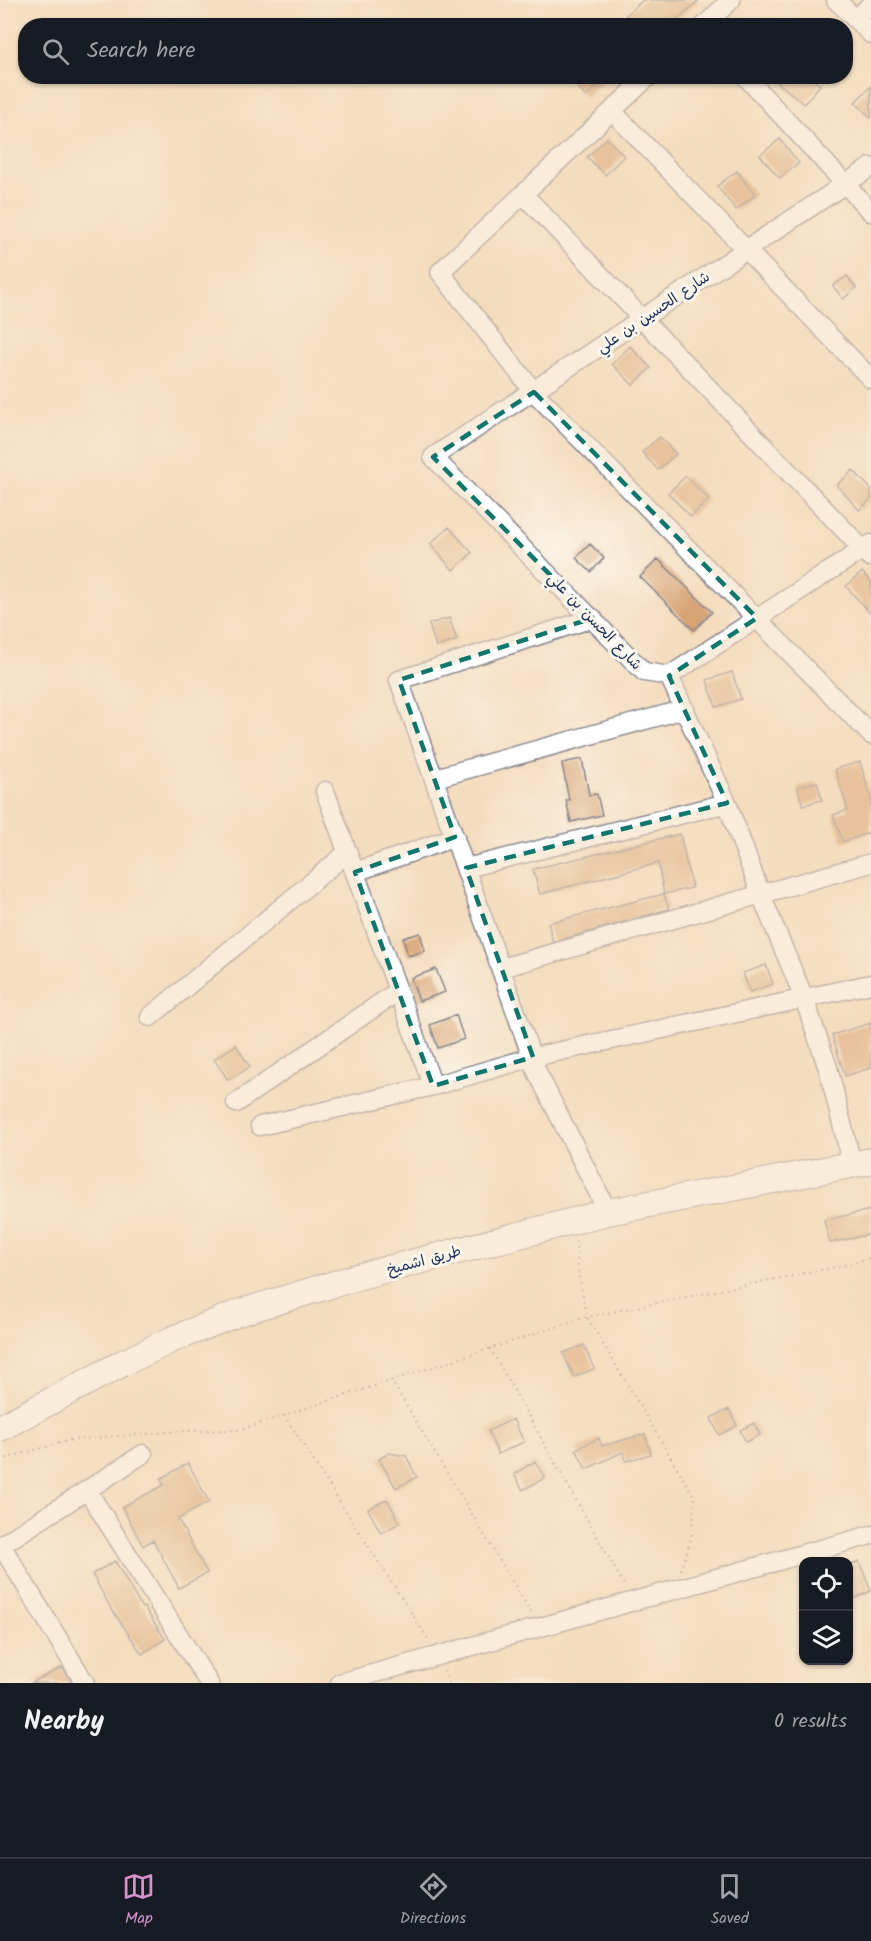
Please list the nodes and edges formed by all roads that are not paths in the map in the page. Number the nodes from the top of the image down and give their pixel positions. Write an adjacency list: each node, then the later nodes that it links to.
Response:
1 (731, 0): 4 (street)
2 (836, 0): 5 (street)
3 (871, 4): 5 (street)
4 (712, 18)
5 (856, 19): 6 (street)
6 (871, 34)
7 (641, 84): 9 (street)
8 (752, 84): 11 (street)
9 (612, 111): 12 (street); 14 (street)
10 (871, 167): 11 (street, شارع الحسين بن علي)
11 (845, 184): 13 (street); 14 (street, شارع الحسين بن علي)
12 (523, 194): 15 (street); 17 (street)
13 (871, 212)
14 (746, 250): 15 (street, شارع الحسين بن علي); 16 (street)
15 (641, 320): 17 (street, شارع الحسين بن علي); 19 (street)
16 (871, 379)
17 (534, 392): 18 (street, شارع الحسين بن علي); 21 (street)
18 (434, 457): 20 (street, شارع الحسن بن علي)
19 (868, 551): 21 (street)
20 (593, 618): 22 (street, شارع الحسن بن علي); 25 (street)
21 (758, 618): 22 (street); 24 (street)
22 (669, 676): 23 (street)
23 (685, 709): 25 (street); 27 (street)
24 (871, 735)
25 (435, 778): 28 (street)
26 (325, 790): 29 (street)
27 (727, 803): 31 (street); 33 (street)
28 (455, 837): 31 (street); 32 (street)
29 (348, 852): 32 (street); 38 (street)
30 (871, 863): 33 (street)
31 (466, 868): 34 (street)
32 (355, 872): 36 (street)
33 (761, 895): 34 (street); 37 (street)
34 (501, 968): 39 (street)
35 (871, 984): 37 (street)
36 (398, 991): 40 (street); 41 (street)
37 (804, 998): 39 (street); 43 (street)
38 (150, 1017)
39 (533, 1057): 40 (street); 44 (street)
40 (433, 1086): 42 (street)
41 (236, 1103)
42 (260, 1126)
43 (861, 1162): 44 (highway, طريق اشميخ)
44 (608, 1212): 45 (highway, طريق اشميخ)
45 (0, 1428)
46 (143, 1454): 47 (street)
47 (87, 1490): 49 (street); 51 (street)
48 (871, 1535): 52 (street)
49 (1, 1545): 50 (street)
50 (85, 1683)
51 (209, 1683)
52 (340, 1683)

